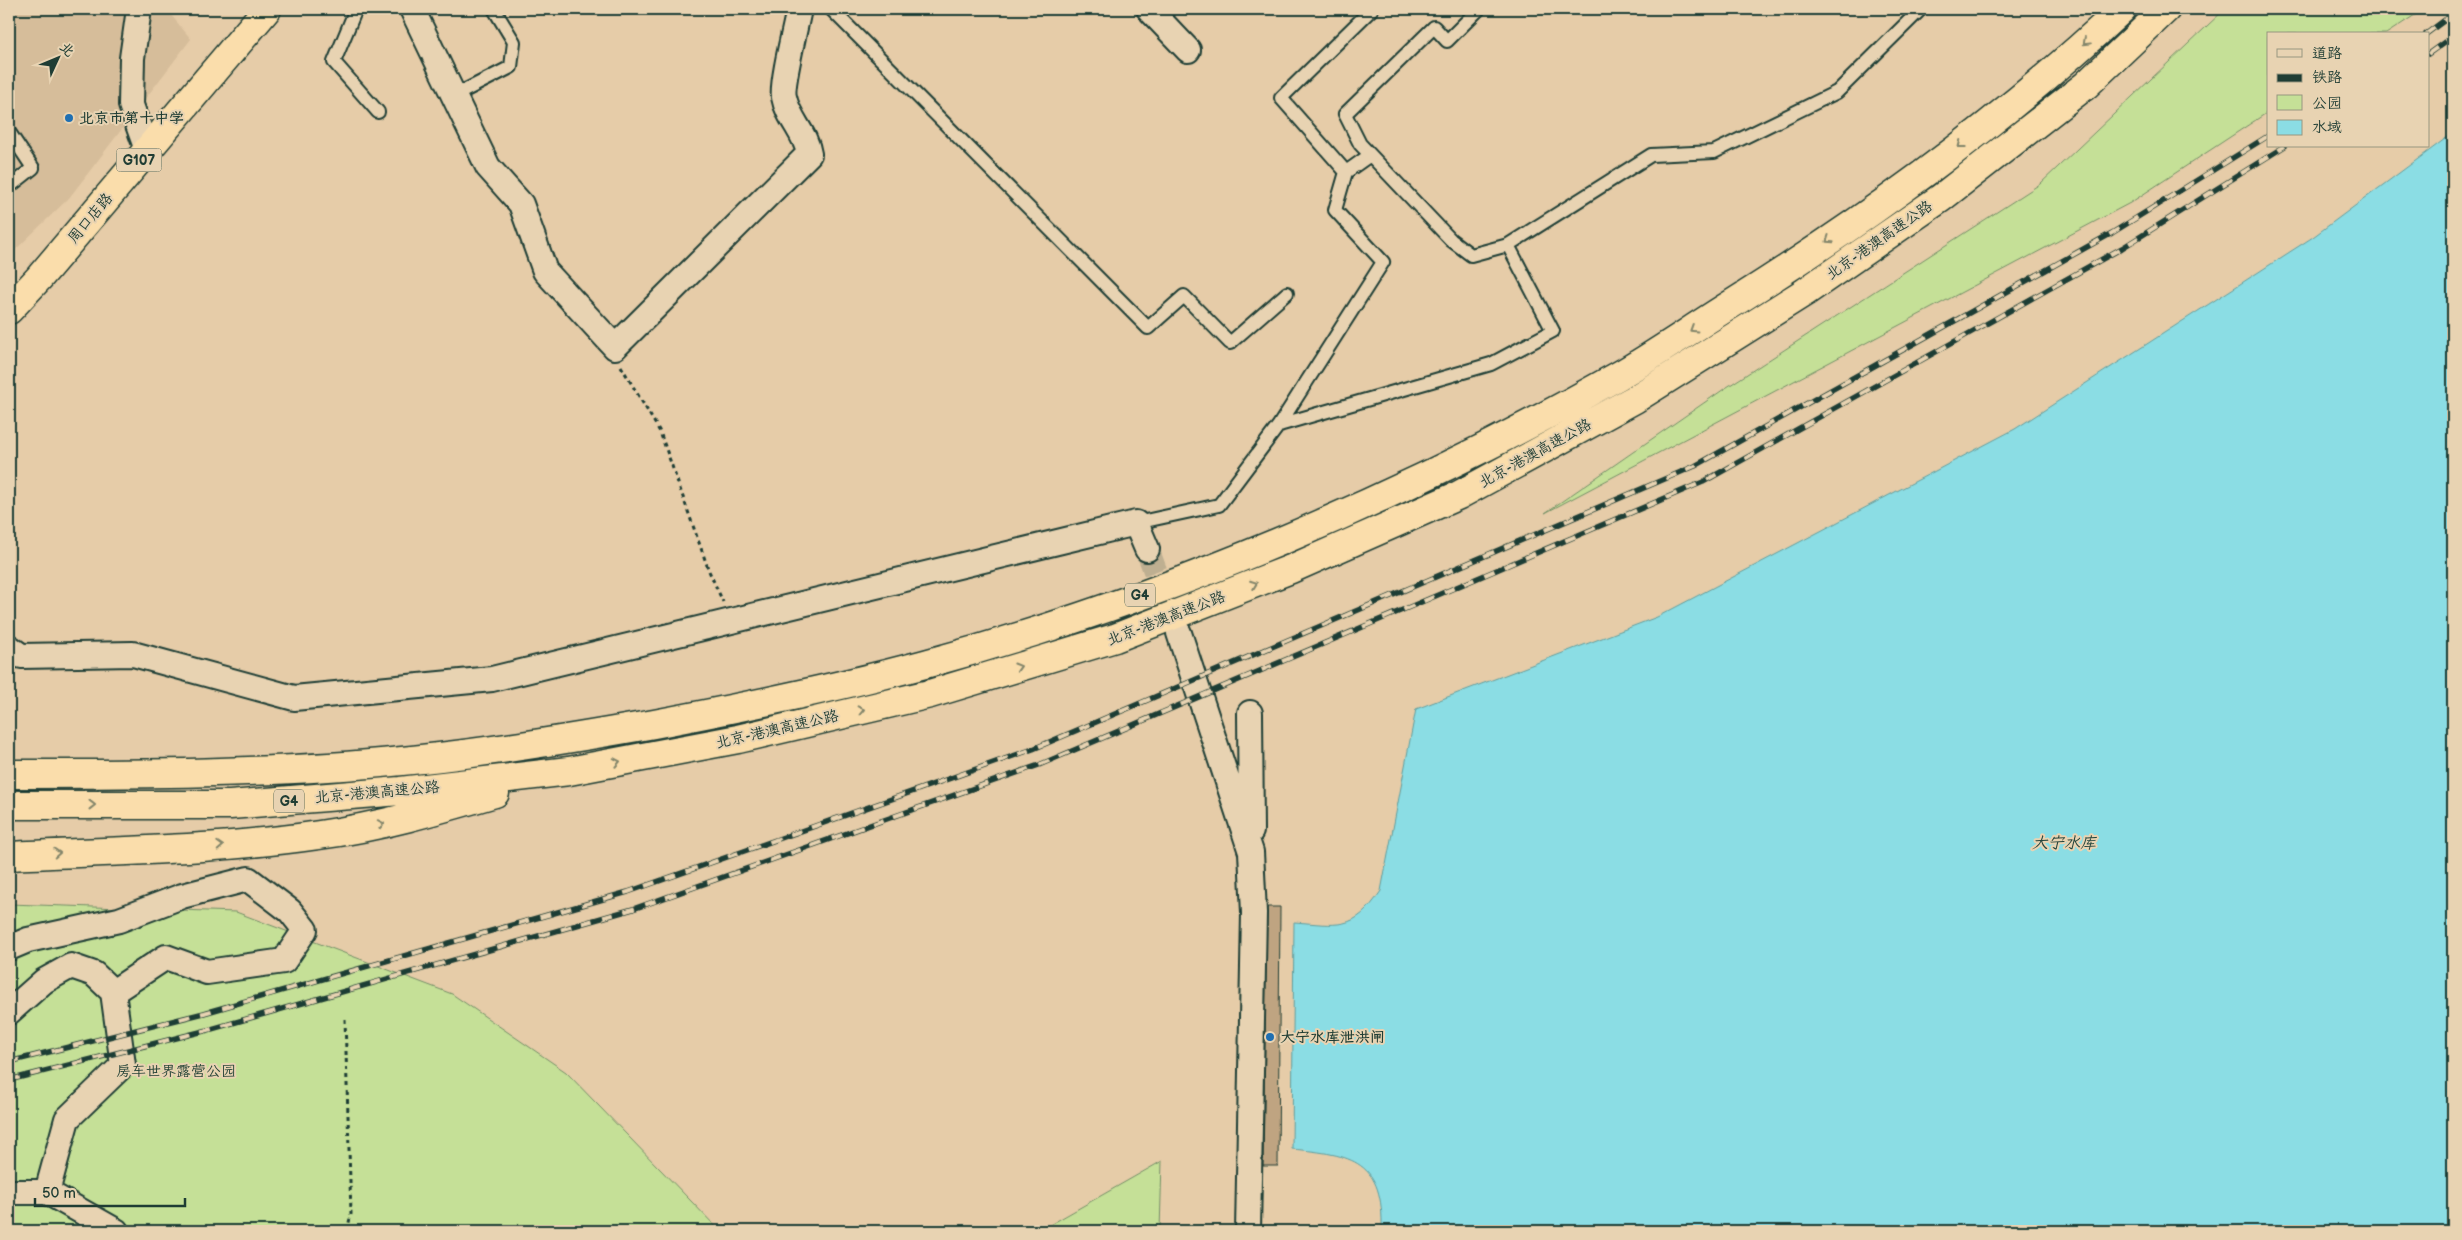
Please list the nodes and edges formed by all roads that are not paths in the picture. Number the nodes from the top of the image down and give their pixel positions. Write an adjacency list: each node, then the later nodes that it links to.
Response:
1 (139, 9): 18 (street)
2 (267, 9): 18 (highway, 周口店路 / G107)
3 (356, 9): 16 (lane)
4 (412, 9): 15 (street)
5 (494, 9): 15 (lane)
6 (798, 9): 15 (street)
7 (831, 9): 23 (lane)
8 (1149, 9): 14 (street)
9 (1372, 9): 20 (lane)
10 (1479, 9): 19 (lane)
11 (1921, 9): 22 (lane)
12 (2122, 9): 32 (highway, 北京-港澳高速公路 / G4, one-way to 32)
13 (2166, 9): 31 (highway, 北京-港澳高速公路 / G4, one-way to 13)
14 (1188, 50)
15 (454, 96)
16 (378, 112)
17 (9, 132): 21 (lane)
18 (147, 150): 24 (highway, 周口店路 / G107)
19 (1370, 154): 20 (lane); 22 (lane)
20 (1346, 172): 25 (lane)
21 (9, 187)
22 (1508, 245): 25 (lane)
23 (1287, 293)
24 (9, 310)
25 (1279, 425): 26 (lane)
26 (1136, 523): 27 (street); 29 (street)
27 (1147, 549)
28 (1178, 633): 34 (street)
29 (9, 647)
30 (1250, 713): 34 (street)
31 (569, 771): 33 (highway, 北京-港澳高速公路 / G4, one-way to 31); 35 (highway, one-way to 31)
32 (9, 774)
33 (9, 805)
34 (1251, 852): 42 (street)
35 (9, 856)
36 (9, 948): 37 (street)
37 (113, 992): 38 (street); 40 (street)
38 (9, 1012)
39 (9, 1192): 40 (street)
40 (47, 1192): 41 (street)
41 (116, 1231)
42 (1248, 1231)

